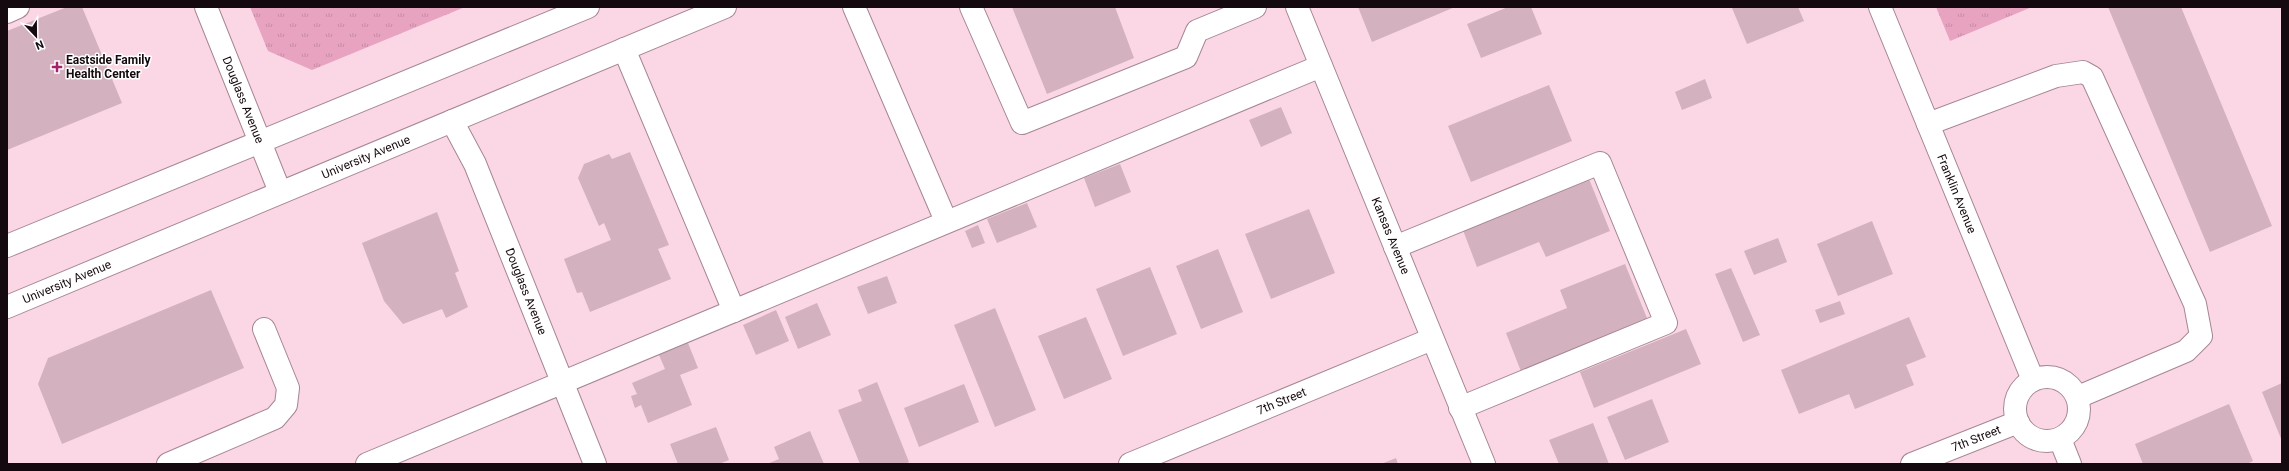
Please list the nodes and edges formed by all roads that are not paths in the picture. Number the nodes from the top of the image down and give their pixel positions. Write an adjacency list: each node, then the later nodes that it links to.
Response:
1 (18, 7): 10 (street)
2 (206, 7): 15 (street, Douglass Avenue)
3 (588, 7): 15 (street)
4 (725, 7): 11 (street, University Avenue)
5 (854, 7): 17 (street)
6 (971, 7): 7 (street)
7 (1255, 7)
8 (1297, 7): 12 (street, Kansas Avenue)
9 (1880, 7): 14 (street, Franklin Avenue)
10 (7, 12)
11 (624, 49): 13 (street, University Avenue); 21 (street)
12 (1321, 66): 17 (street); 19 (street, Kansas Avenue)
13 (452, 121): 16 (street, University Avenue); 25 (street, Douglass Avenue)
14 (1928, 124): 24 (street, Franklin Avenue); 26 (street)
15 (260, 140): 16 (street, Douglass Avenue); 18 (street)
16 (280, 192): 20 (street, University Avenue)
17 (946, 222): 21 (street)
18 (7, 246)
19 (1395, 248): 23 (street, Kansas Avenue); 27 (street)
20 (7, 307)
21 (734, 311): 25 (street)
22 (264, 329): 30 (street)
23 (1432, 339): 27 (street, Kansas Avenue); 33 (street, 7th Street)
24 (2033, 380): 26 (street); 28 (street)
25 (564, 382): 31 (street); 32 (street, Douglass Avenue)
26 (2078, 397): 29 (street)
27 (1460, 408): 34 (street, Kansas Avenue)
28 (2018, 422): 29 (street); 35 (street, 7th Street)
29 (2060, 438): 36 (street)
30 (168, 464)
31 (367, 464)
32 (595, 464)
33 (1130, 464)
34 (1484, 464)
35 (1912, 464)
36 (2070, 464)

